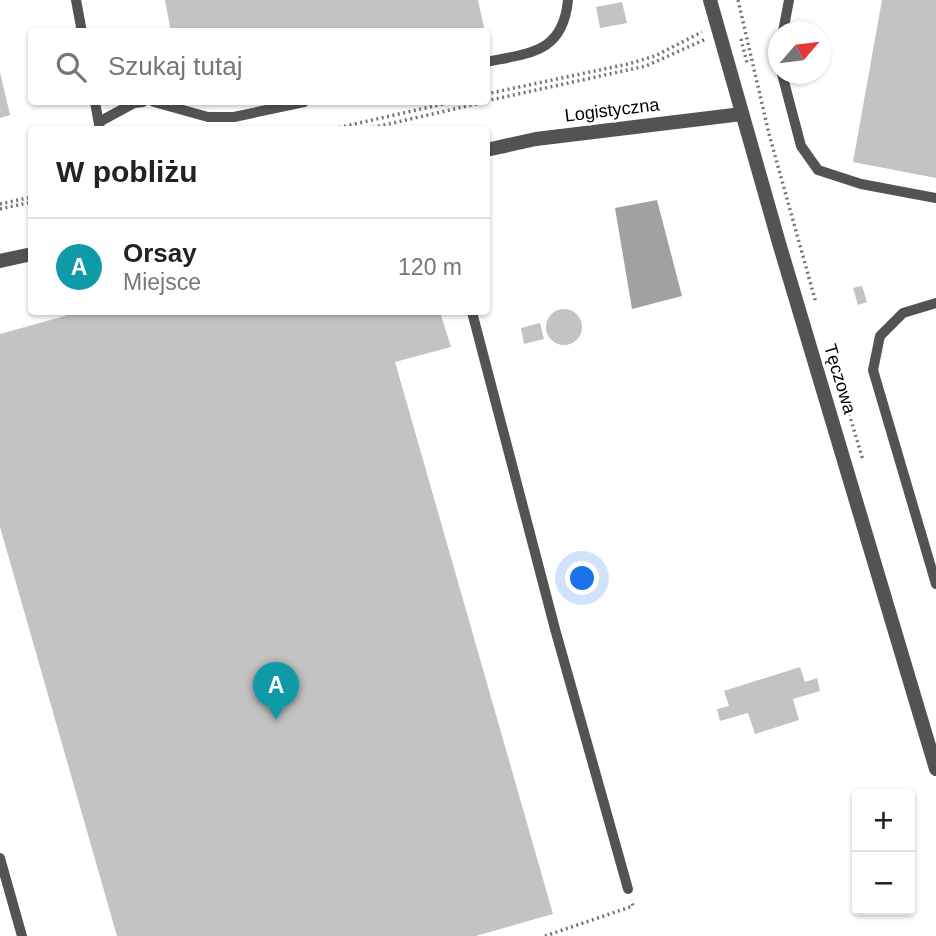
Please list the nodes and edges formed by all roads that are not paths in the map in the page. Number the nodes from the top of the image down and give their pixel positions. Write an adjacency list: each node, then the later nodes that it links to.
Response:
1 (76, 0): 6 (lane)
2 (568, 0): 7 (lane)
3 (710, 0): 13 (street, Tęczowa)
4 (789, 0): 5 (lane)
5 (785, 21)
6 (81, 28)
7 (490, 61)
8 (785, 84): 16 (lane)
9 (96, 105): 14 (lane)
10 (132, 105): 14 (lane)
11 (165, 105): 12 (lane)
12 (290, 105)
13 (742, 114): 15 (street, Logistyczna); 22 (street, Tęczowa)
14 (100, 126)
15 (490, 149)
16 (936, 198)
17 (28, 255): 18 (street)
18 (0, 261)
19 (936, 303): 21 (lane)
20 (473, 315): 24 (lane)
21 (936, 584)
22 (936, 769)
23 (0, 858): 25 (lane)
24 (628, 889)
25 (22, 936)

